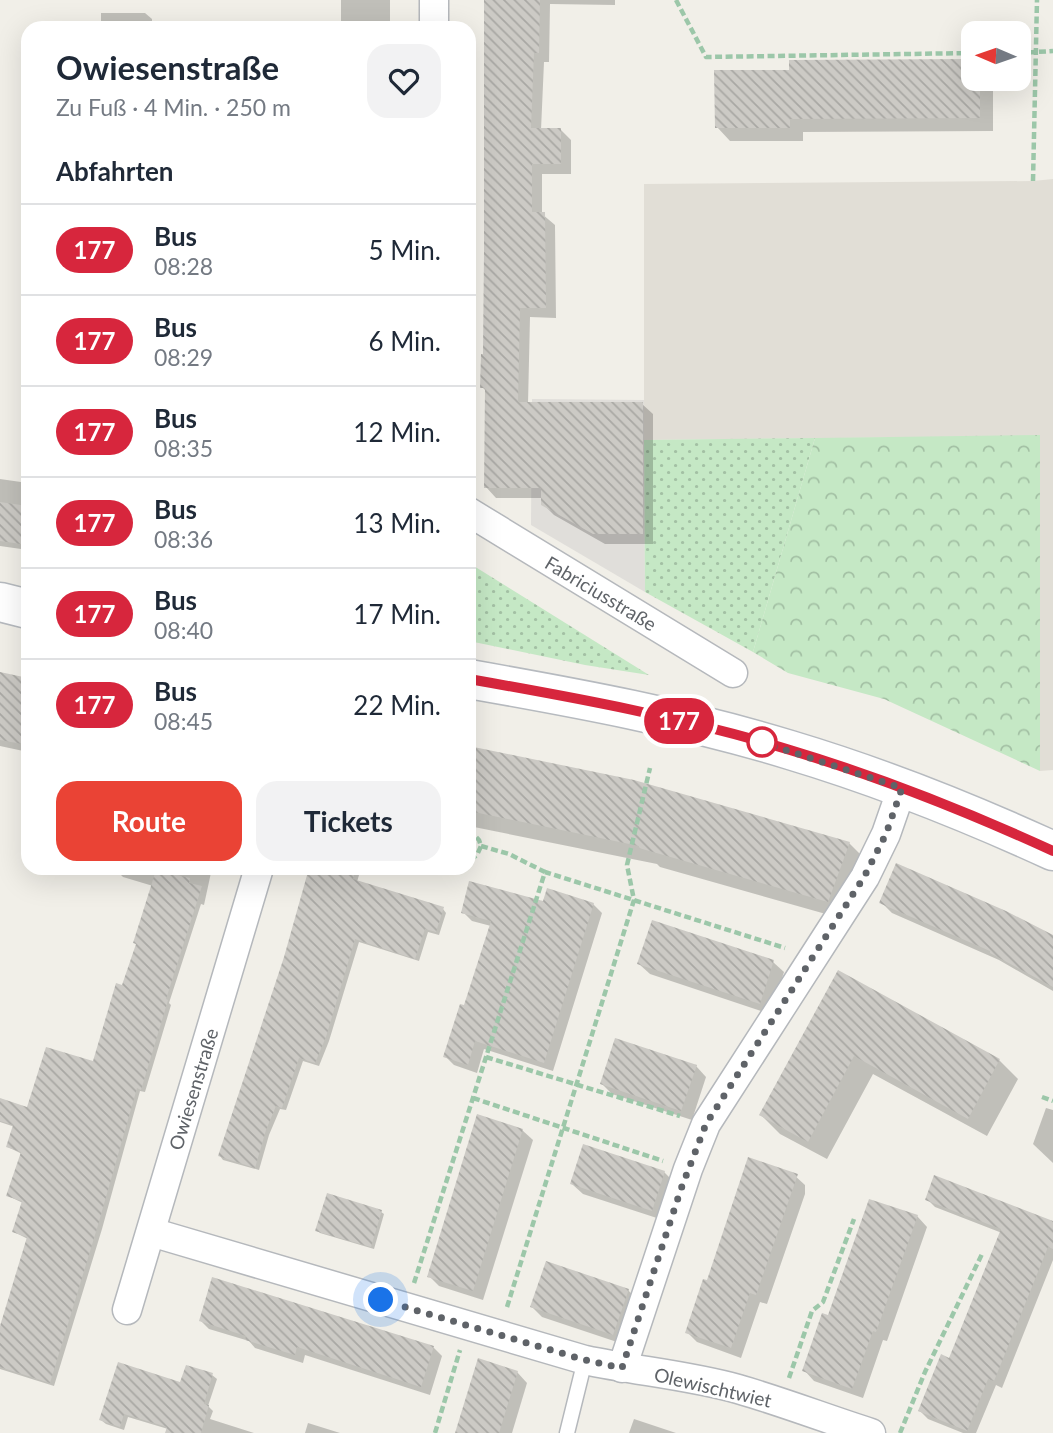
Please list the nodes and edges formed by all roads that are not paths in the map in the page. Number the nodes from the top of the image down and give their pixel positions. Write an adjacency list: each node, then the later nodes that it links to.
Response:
1 (434, 0): 2 (street)
2 (434, 21)
3 (476, 516): 4 (street, Fabriciusstraße)
4 (733, 673)
5 (476, 680): 6 (street)
6 (902, 788): 7 (street); 12 (street)
7 (1053, 851)
8 (256, 875): 9 (street, Owiesenstraße)
9 (151, 1232): 10 (street, Owiesenstraße); 11 (street, Olewischtwiet)
10 (127, 1310)
11 (585, 1360): 12 (street, Olewischtwiet); 13 (lane)
12 (622, 1368): 14 (street, Olewischtwiet)
13 (567, 1433)
14 (871, 1433)

